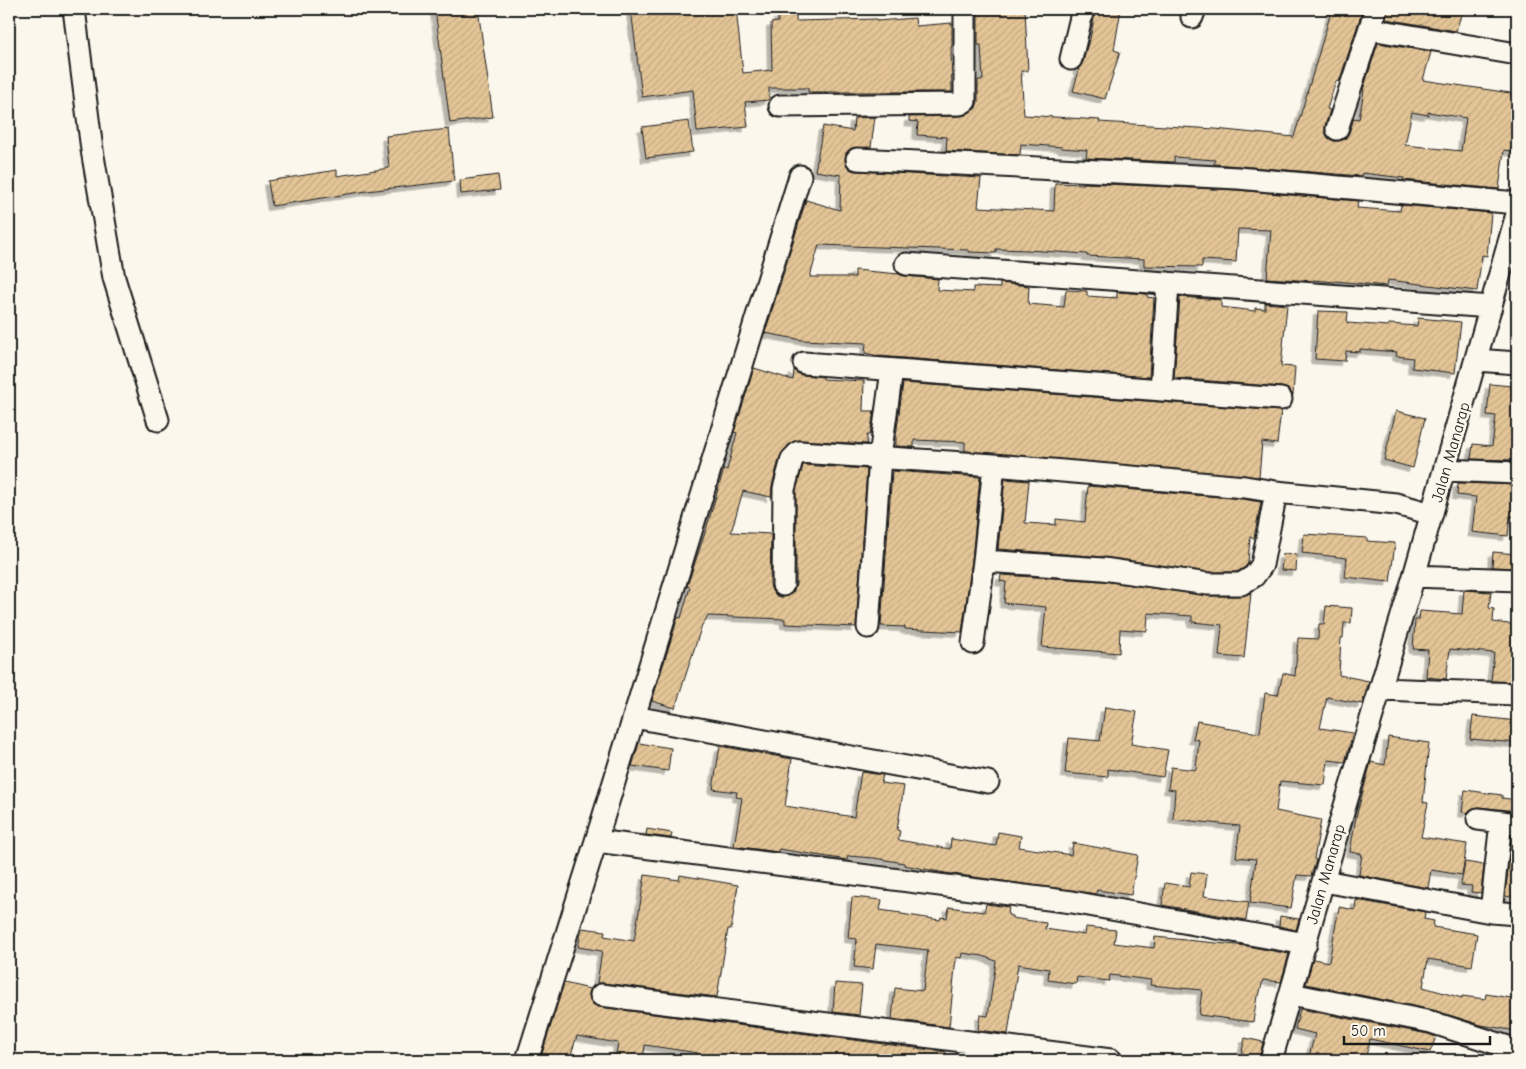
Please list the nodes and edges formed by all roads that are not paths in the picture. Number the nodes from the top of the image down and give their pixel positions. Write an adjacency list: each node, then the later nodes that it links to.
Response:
1 (74, 9): 23 (street)
2 (965, 9): 8 (street)
3 (1083, 9): 7 (street)
4 (1376, 9): 5 (street)
5 (1370, 29): 6 (street); 9 (street)
6 (1517, 54)
7 (1070, 59)
8 (780, 106)
9 (1337, 129)
10 (856, 159): 12 (street)
11 (800, 176): 38 (street)
12 (1517, 203)
13 (1517, 214): 16 (street, Jalan Manarap)
14 (906, 264): 15 (street)
15 (1168, 284): 16 (street); 21 (street)
16 (1491, 306): 17 (street, Jalan Manarap)
17 (1476, 360): 18 (street); 26 (street, Jalan Manarap)
18 (1517, 362)
19 (804, 363): 20 (street)
20 (892, 370): 21 (street); 24 (street)
21 (1161, 390): 22 (street)
22 (1281, 399)
23 (158, 420)
24 (880, 458): 25 (street); 33 (street); 34 (street)
25 (994, 465): 28 (street); 30 (street)
26 (1445, 470): 27 (street); 29 (street, Jalan Manarap)
27 (1517, 473)
28 (1276, 492): 29 (street); 30 (street)
29 (1432, 514): 31 (street, Jalan Manarap)
30 (984, 561): 35 (street)
31 (1414, 576): 32 (street); 36 (street, Jalan Manarap)
32 (1517, 580)
33 (783, 585)
34 (868, 627)
35 (973, 644)
36 (1380, 689): 37 (street); 43 (street, Jalan Manarap)
37 (1517, 694)
38 (634, 717): 39 (street); 42 (street)
39 (988, 782)
40 (1478, 818): 41 (street)
41 (1509, 823): 44 (street)
42 (596, 841): 46 (street); 51 (street)
43 (1324, 881): 44 (street); 46 (street, Jalan Manarap)
44 (1491, 912): 45 (street)
45 (1517, 914)
46 (1306, 944): 47 (street, Jalan Manarap)
47 (1291, 994): 49 (street); 53 (street, Jalan Manarap)
48 (601, 995): 50 (street)
49 (1517, 1050)
50 (969, 1051): 52 (street)
51 (527, 1060)
52 (1112, 1060)
53 (1271, 1060)

